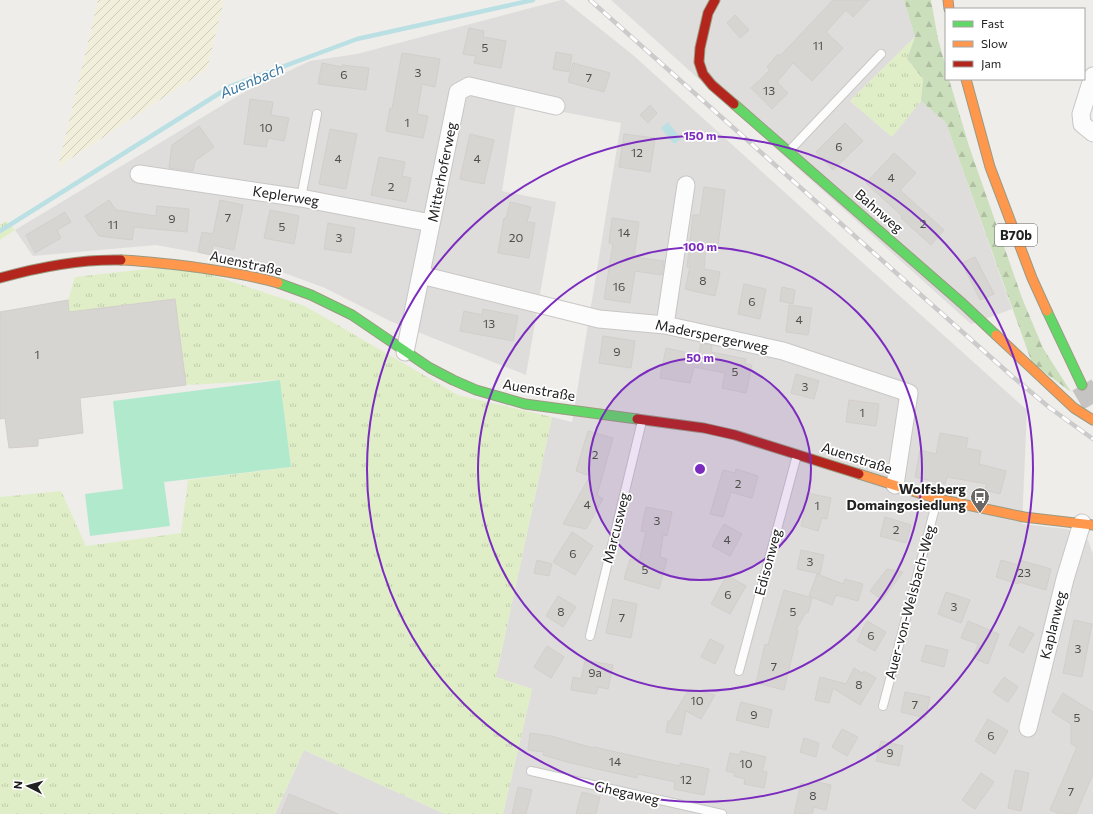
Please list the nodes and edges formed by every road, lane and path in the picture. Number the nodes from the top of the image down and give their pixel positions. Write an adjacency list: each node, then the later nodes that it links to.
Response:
1 (715, 0): 8 (street, Bahnweg)
2 (881, 54): 8 (lane)
3 (1093, 76): 7 (street)
4 (966, 80): 17 (street, B70b)
5 (556, 106): 12 (street, Mitterhoferweg)
6 (317, 114): 11 (lane)
7 (1093, 133)
8 (789, 151): 19 (street, Bahnweg)
9 (139, 174): 11 (street, Keplerweg)
10 (686, 185): 15 (street)
11 (301, 198): 12 (street, Keplerweg)
12 (431, 224): 13 (street, Mitterhoferweg)
13 (421, 275): 15 (street, Maderspergerweg); 16 (street, Mitterhoferweg)
14 (0, 278): 16 (street, Auenstraße)
15 (665, 325): 21 (street, Maderspergerweg)
16 (405, 352): 18 (street, Auenstraße)
17 (1082, 385)
18 (642, 419): 20 (street, Auenstraße); 24 (lane, Marcusweg)
19 (1093, 420)
20 (797, 454): 21 (street, Auenstraße); 25 (lane, Edisonweg)
21 (895, 484): 22 (street, Auenstraße)
22 (938, 499): 23 (street, Auenstraße); 26 (lane, Auer-von-Welsbach-Weg)
23 (1087, 524): 27 (street, Kaplanweg)
24 (590, 636)
25 (739, 671)
26 (883, 706)
27 (1028, 728)
28 (532, 771): 29 (lane, Ghegaweg)
29 (722, 814)

